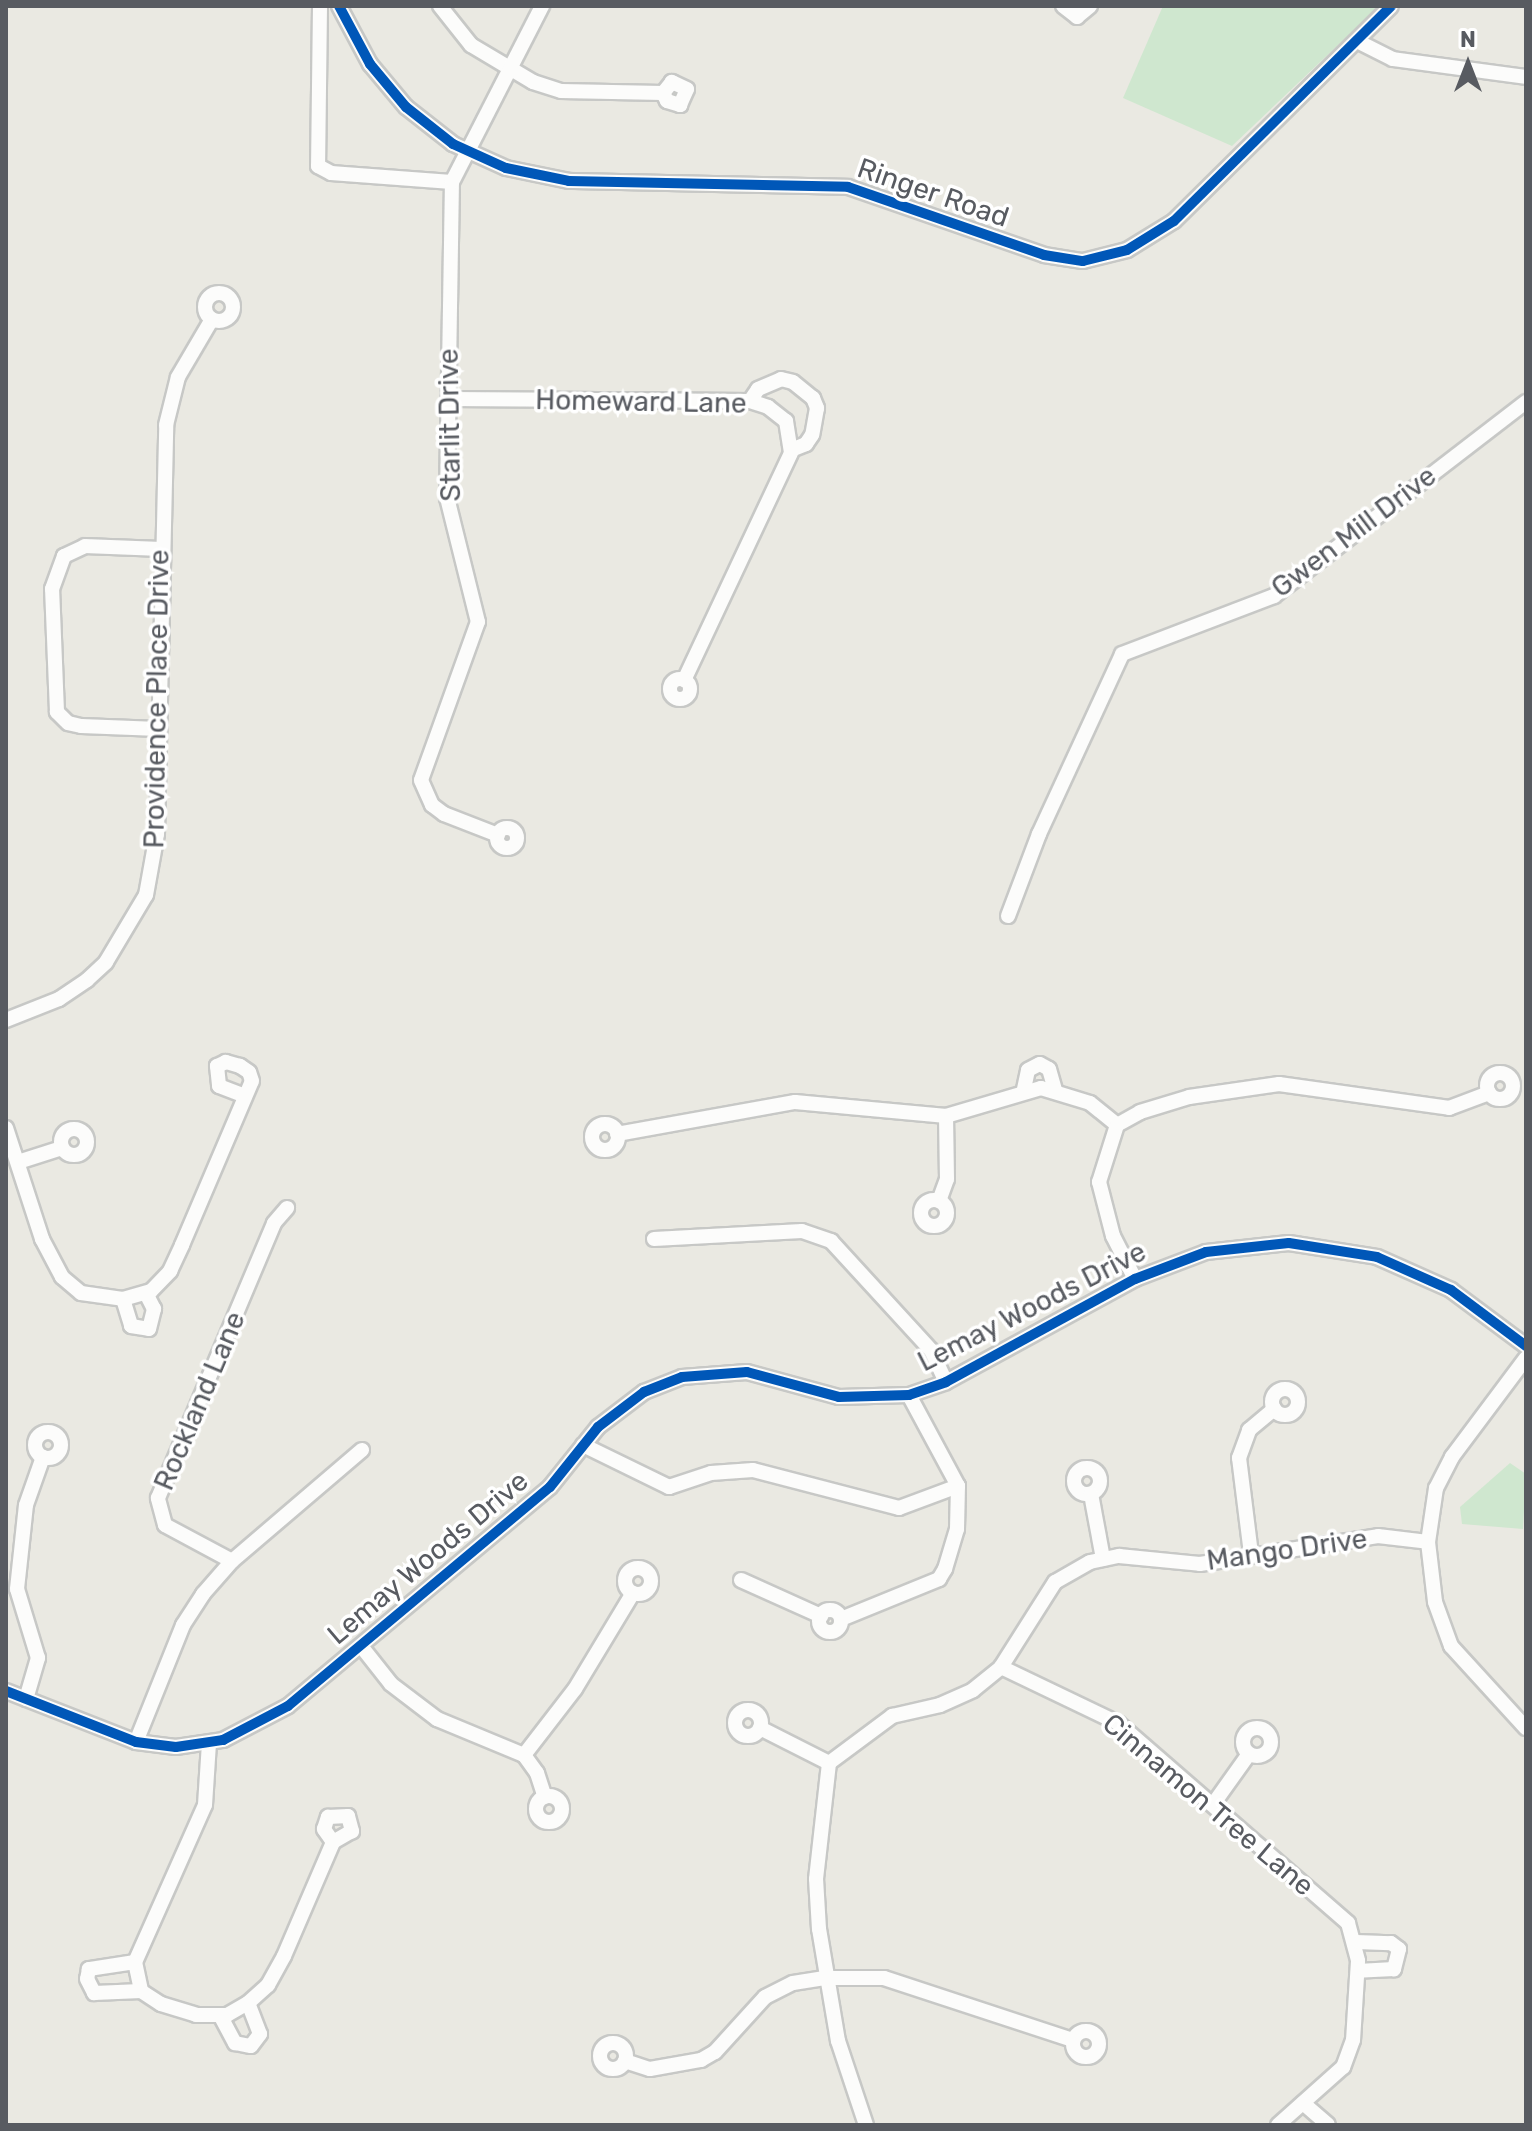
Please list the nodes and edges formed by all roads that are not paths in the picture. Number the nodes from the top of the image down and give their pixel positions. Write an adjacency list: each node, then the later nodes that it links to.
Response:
1 (320, 6): 13 (street)
2 (339, 6): 12 (street, Ringer Road)
3 (440, 6): 9 (street)
4 (542, 6): 9 (street, Starlit Drive)
5 (1063, 6): 6 (street)
6 (1090, 6)
7 (1391, 6): 8 (street, Ringer Road)
8 (1357, 41): 10 (street); 12 (street, Ringer Road)
9 (506, 71): 11 (street); 12 (street, Starlit Drive)
10 (1526, 77)
11 (663, 93)
12 (466, 151): 13 (street, Starlit Drive)
13 (452, 182): 15 (street, Starlit Drive)
14 (212, 319): 19 (street, Providence Place Drive)
15 (448, 399): 16 (street, Homeward Lane); 22 (street, Starlit Drive)
16 (750, 401): 18 (street, Homeward Lane); 18 (street)
17 (1526, 402): 23 (street, Gwen Mill Drive)
18 (791, 450): 20 (street)
19 (161, 549): 21 (street, Providence Place Drive); 21 (street)
20 (684, 680)
21 (159, 729): 24 (street, Providence Place Drive)
22 (498, 835)
23 (1008, 916)
24 (6, 1020)
25 (1024, 1089): 26 (street); 26 (street); 29 (street)
26 (1055, 1090): 30 (street)
27 (1489, 1093): 30 (street)
28 (245, 1096): 39 (street)
29 (946, 1116): 32 (street); 35 (street)
30 (1117, 1125): 38 (street)
31 (6, 1128): 34 (street)
32 (617, 1134)
33 (62, 1148): 34 (street)
34 (18, 1162): 40 (street)
35 (939, 1201)
36 (287, 1208): 54 (street, Rockland Lane)
37 (654, 1239): 43 (street)
38 (1135, 1279): 41 (street, Lemay Woods Drive); 43 (street, Lemay Woods Drive)
39 (146, 1293): 40 (street); 40 (street)
40 (123, 1299)
41 (1526, 1346)
42 (1526, 1358): 51 (street)
43 (946, 1382): 44 (street, Lemay Woods Drive)
44 (909, 1395): 46 (street, Lemay Woods Drive); 49 (street)
45 (1274, 1409): 52 (street)
46 (583, 1445): 49 (street); 57 (street, Lemay Woods Drive)
47 (362, 1450): 54 (street)
48 (43, 1457): 60 (street)
49 (958, 1486): 55 (street)
50 (1091, 1494): 53 (street)
51 (1428, 1542): 52 (street, Mango Drive); 61 (street)
52 (1251, 1554): 53 (street, Mango Drive)
53 (1103, 1559): 58 (street, Mango Drive)
54 (232, 1561): 63 (street)
55 (741, 1580)
56 (633, 1593): 66 (street)
57 (361, 1646): 64 (street, Lemay Woods Drive); 66 (street)
58 (1001, 1667): 67 (street, Mango Drive); 69 (street, Cinnamon Tree Lane)
59 (6, 1691): 60 (street, Lemay Woods Drive)
60 (26, 1699): 63 (street, Lemay Woods Drive)
61 (1525, 1724)
62 (760, 1728): 67 (street)
63 (136, 1742): 64 (street, Lemay Woods Drive)
64 (209, 1743): 72 (street)
65 (1249, 1754): 69 (street)
66 (524, 1755): 68 (street)
67 (829, 1763): 74 (street)
68 (545, 1797)
69 (1214, 1803): 71 (street, Cinnamon Tree Lane)
70 (333, 1842): 76 (street)
71 (1356, 1942): 73 (street); 73 (street)
72 (135, 1962): 75 (street); 75 (street)
73 (1358, 1971): 80 (street)
74 (825, 1978): 78 (street); 79 (street); 81 (street)
75 (141, 1991): 77 (street)
76 (248, 2003): 77 (street); 77 (street)
77 (220, 2015)
78 (1073, 2040)
79 (625, 2061)
80 (1303, 2103): 82 (street); 83 (street)
81 (866, 2125)
82 (1278, 2125)
83 (1328, 2125)

